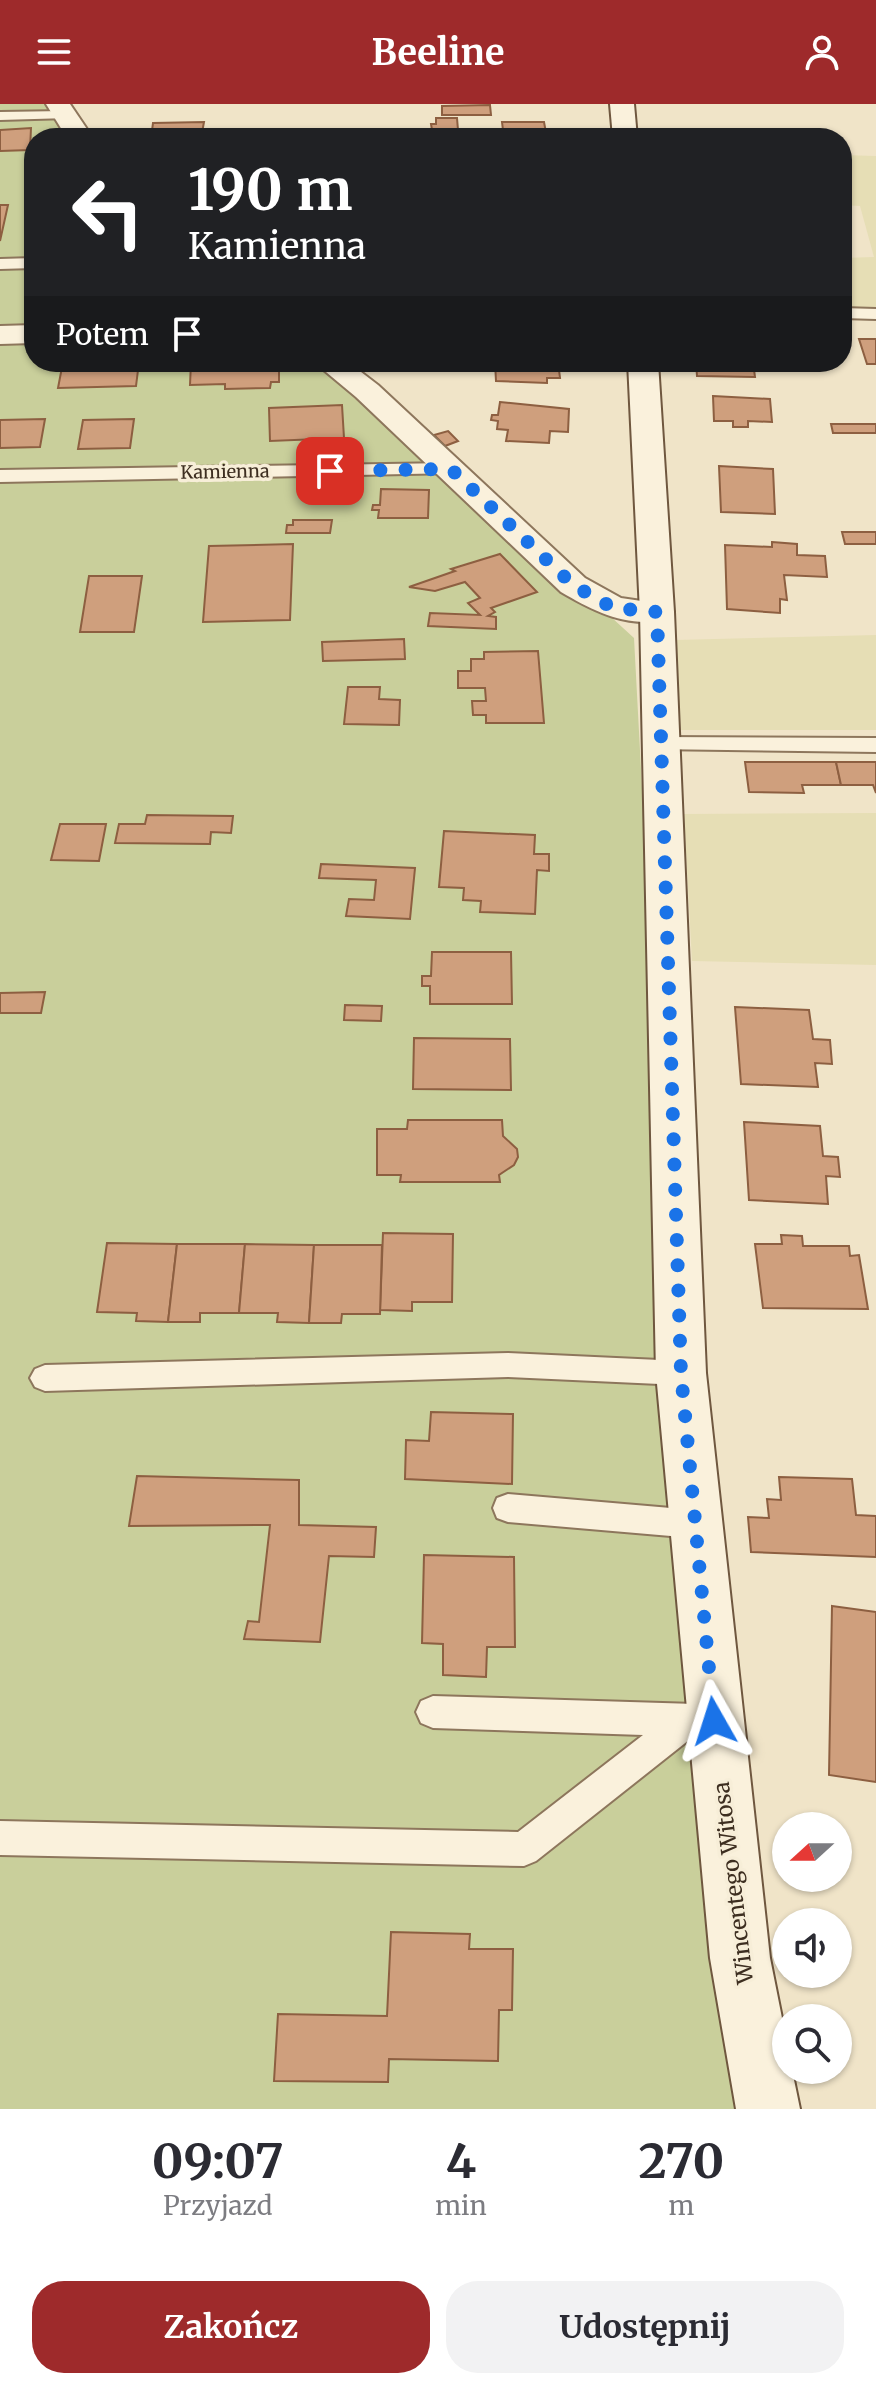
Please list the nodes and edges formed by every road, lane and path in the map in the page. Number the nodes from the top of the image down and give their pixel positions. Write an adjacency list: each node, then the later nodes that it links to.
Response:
1 (622, 104): 5 (street)
2 (61, 109): 3 (lane); 4 (street)
3 (0, 116)
4 (74, 128)
5 (624, 128)
6 (24, 263): 7 (lane)
7 (0, 264)
8 (852, 313): 9 (lane)
9 (876, 314)
10 (24, 334): 11 (street)
11 (0, 335)
12 (342, 372): 14 (street)
13 (644, 372): 16 (street, Wincentego Witosa)
14 (451, 469): 15 (lane, Kamienna); 16 (street)
15 (0, 476)
16 (657, 612): 17 (street, Wincentego Witosa)
17 (660, 744): 18 (lane); 19 (street, Wincentego Witosa)
18 (876, 745)
19 (681, 1373): 20 (lane); 22 (street, Wincentego Witosa)
20 (45, 1378)
21 (508, 1508): 22 (lane)
22 (694, 1524): 24 (street, Wincentego Witosa)
23 (433, 1712): 24 (lane)
24 (701, 1720): 25 (lane); 26 (street, Wincentego Witosa)
25 (0, 1838)
26 (768, 2109)

